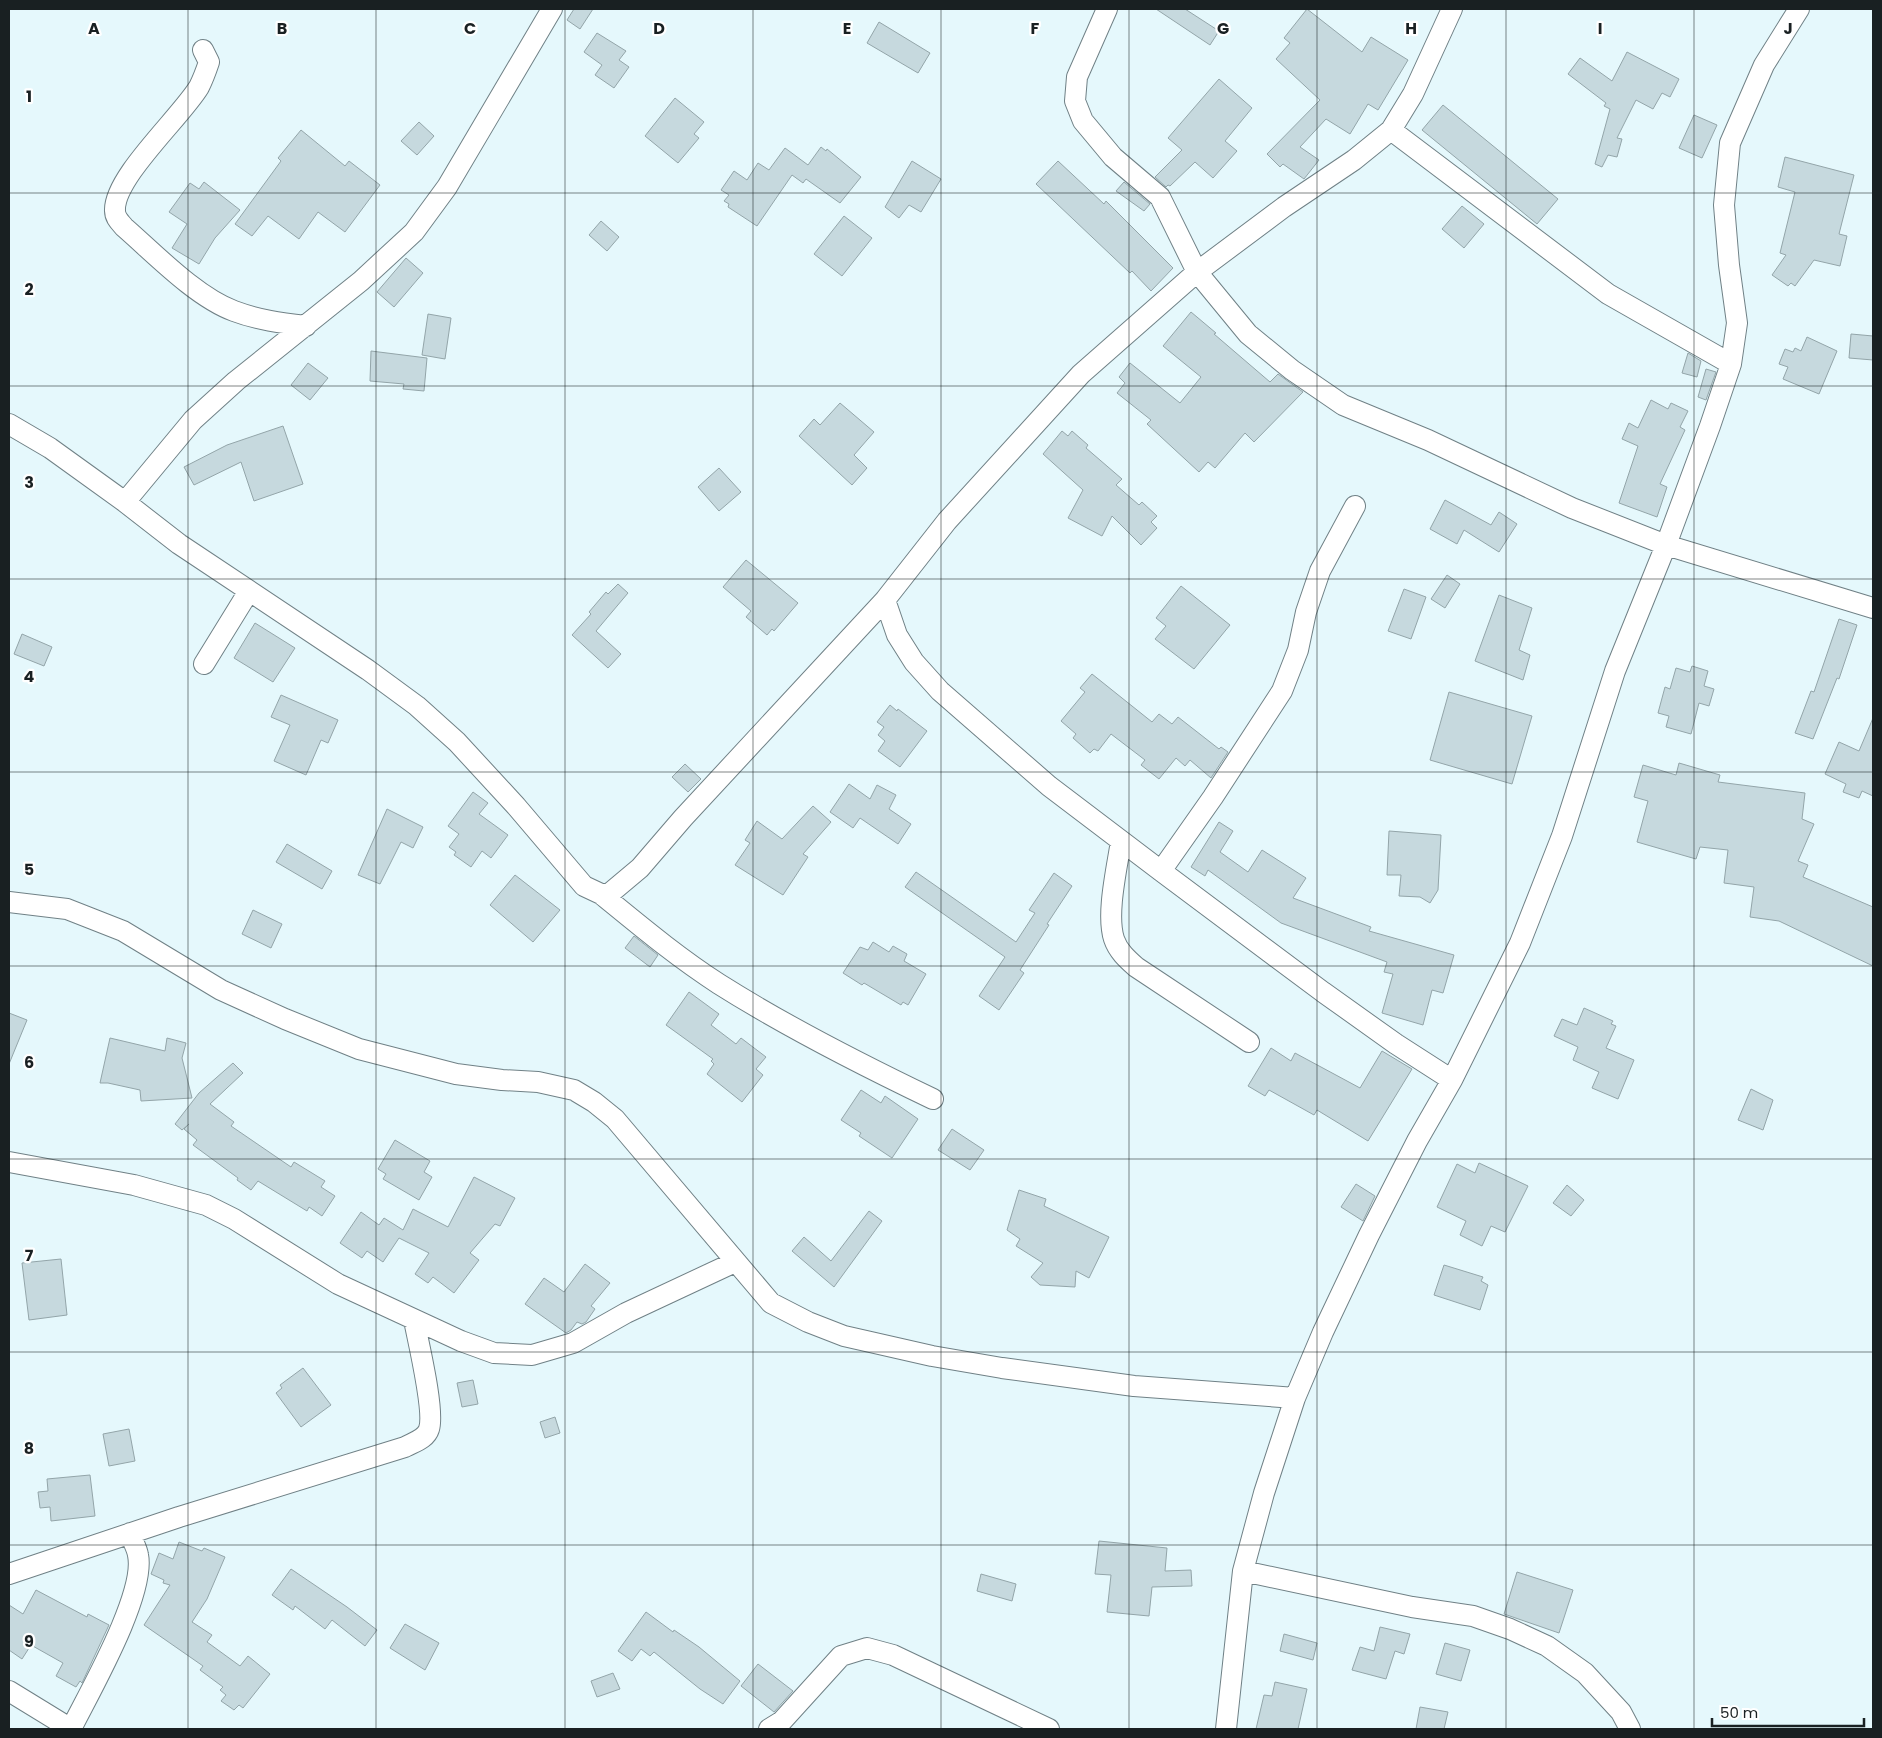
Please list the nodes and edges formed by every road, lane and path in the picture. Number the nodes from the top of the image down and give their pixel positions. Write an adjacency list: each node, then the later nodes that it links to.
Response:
1 (552, 9): 8 (street)
2 (1106, 9): 7 (street)
3 (1452, 9): 6 (street)
4 (1798, 9): 9 (street)
5 (203, 50): 8 (street)
6 (1391, 130): 7 (street); 9 (street)
7 (1197, 272): 13 (street); 15 (street)
8 (306, 326): 11 (street)
9 (1731, 364): 13 (street)
10 (9, 424): 11 (street)
11 (125, 502): 14 (street)
12 (1355, 506): 19 (street)
13 (1666, 545): 16 (street); 23 (street)
14 (249, 591): 17 (street); 20 (street)
15 (885, 600): 18 (street); 20 (street)
16 (1873, 608)
17 (204, 664)
18 (1121, 841): 19 (street); 22 (street)
19 (1160, 871): 23 (street)
20 (601, 894): 24 (street)
21 (9, 902): 26 (street)
22 (1249, 1042)
23 (1452, 1080): 28 (street)
24 (933, 1099)
25 (9, 1162): 27 (street)
26 (735, 1262): 27 (street); 28 (street)
27 (414, 1320): 29 (street)
28 (1295, 1398): 30 (street)
29 (130, 1533): 31 (street); 33 (street)
30 (1243, 1571): 36 (street); 37 (street)
31 (9, 1574)
32 (9, 1691): 33 (street)
33 (71, 1729)
34 (769, 1729): 35 (street)
35 (1048, 1729)
36 (1226, 1729)
37 (1630, 1729)

